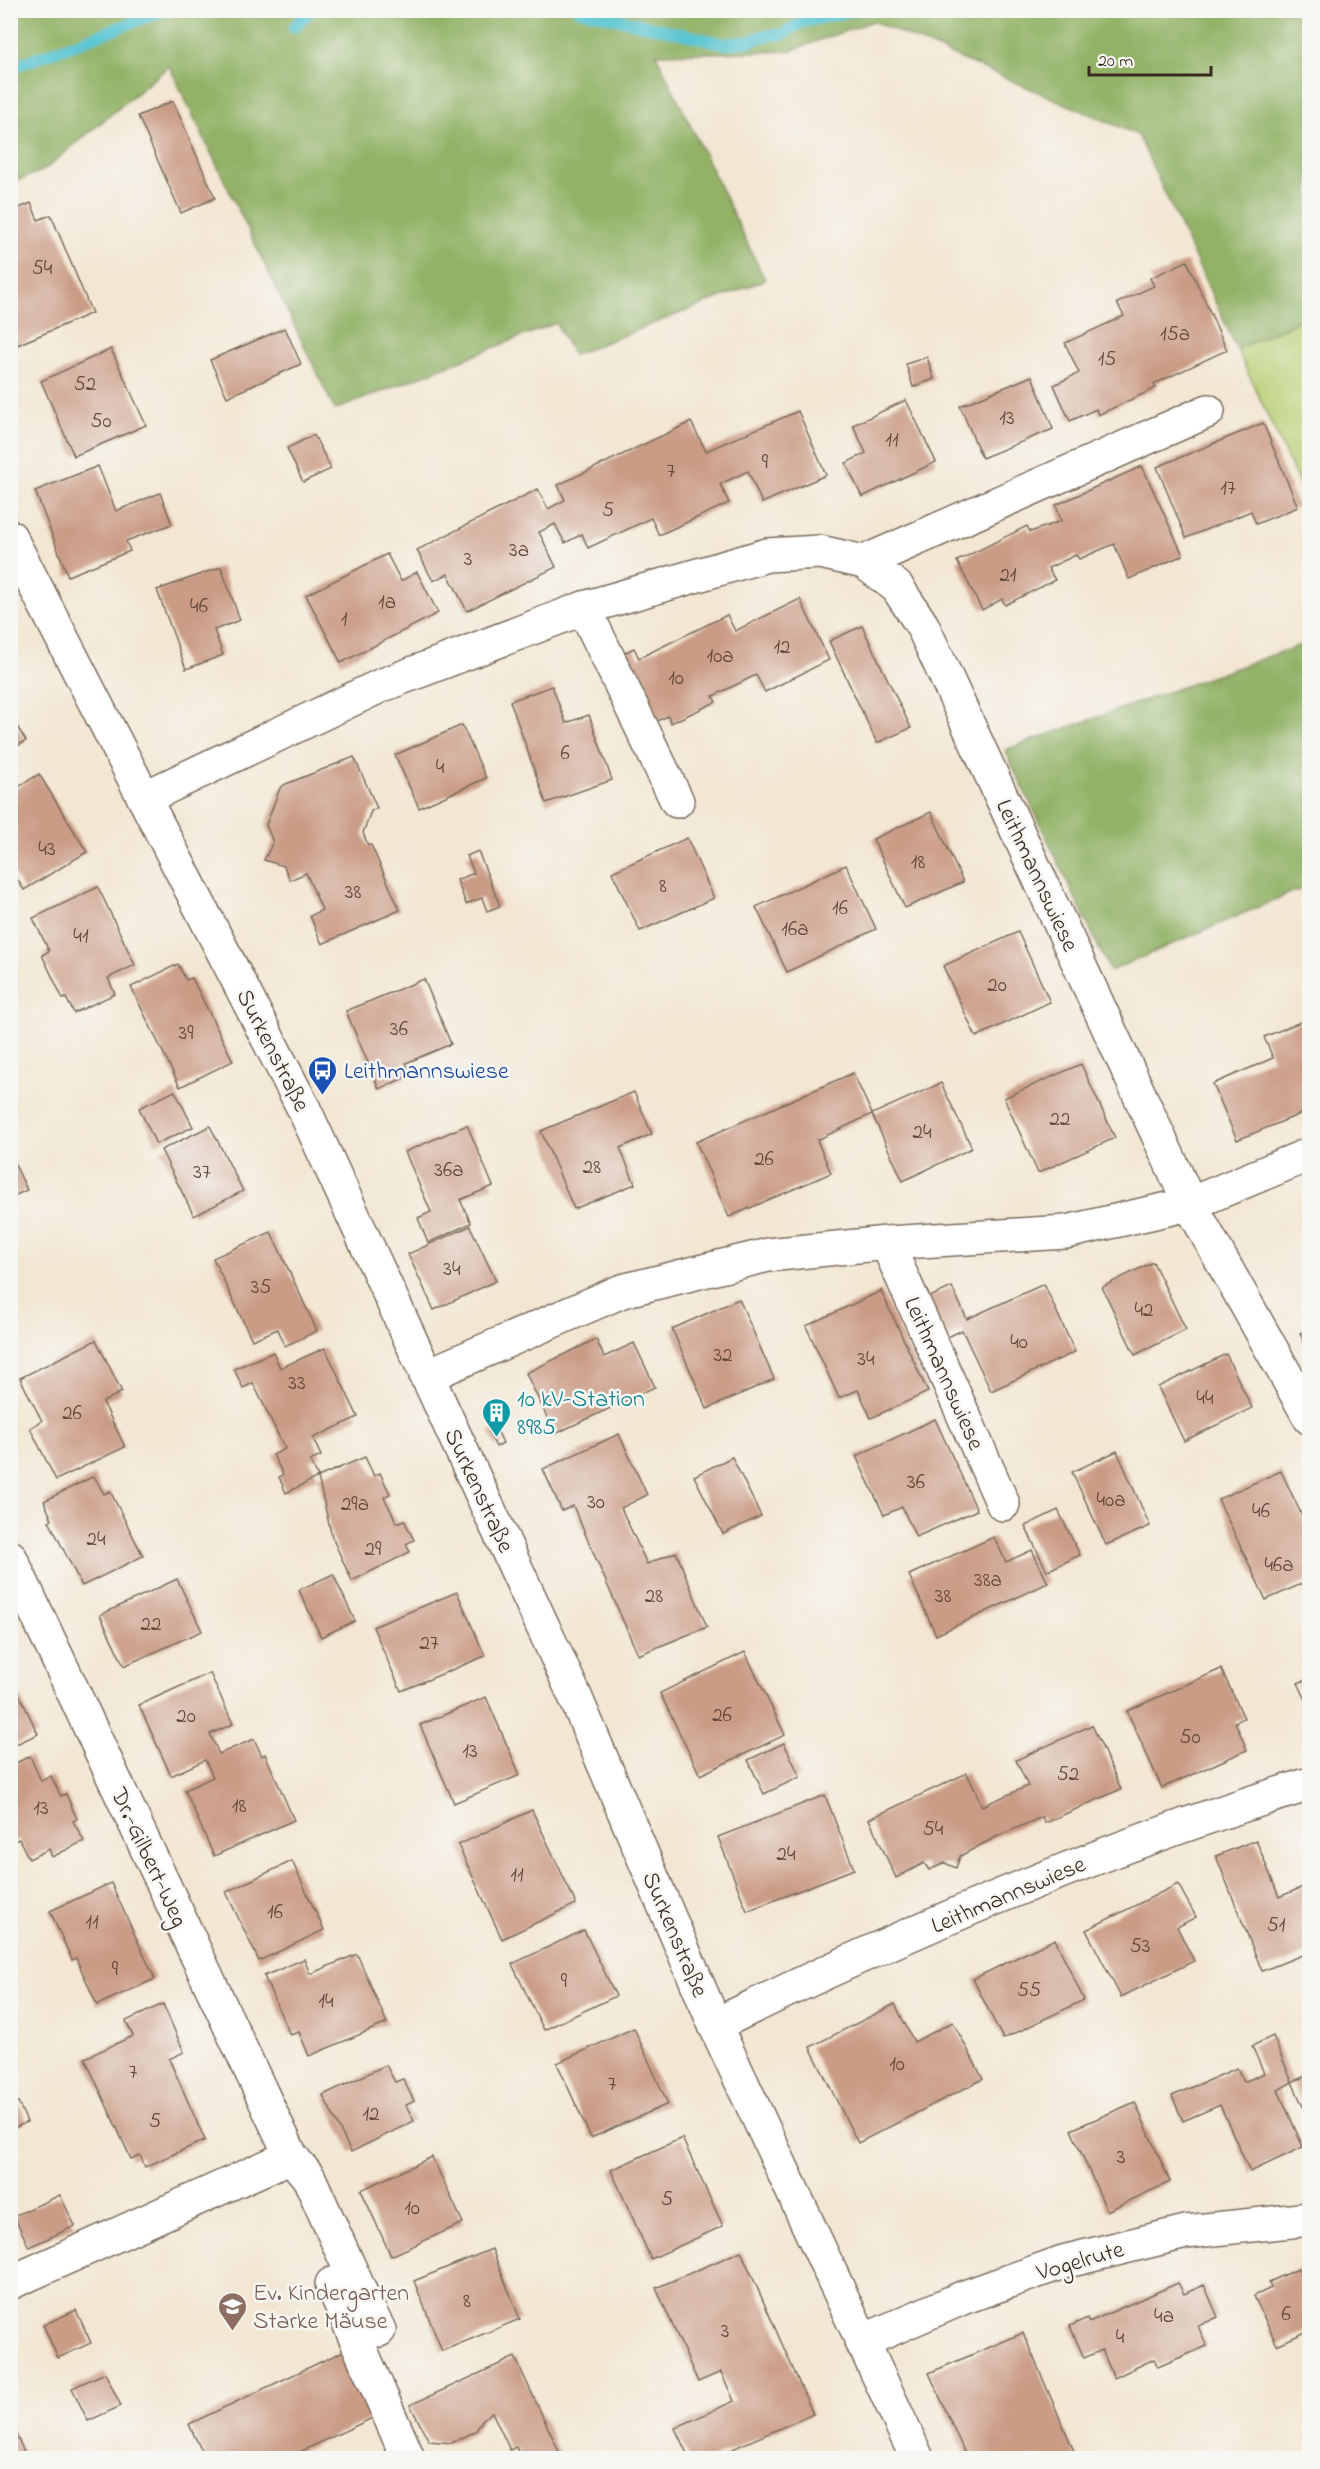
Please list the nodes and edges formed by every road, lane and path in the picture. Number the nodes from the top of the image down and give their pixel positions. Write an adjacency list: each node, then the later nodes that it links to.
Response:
1 (1208, 411): 3 (street)
2 (10, 537): 5 (street, Surkenstraße)
3 (864, 562): 4 (street, Leithmannswiese); 8 (street, Leithmannswiese)
4 (584, 608): 5 (street, Leithmannswiese); 6 (street)
5 (144, 798): 10 (street, Surkenstraße)
6 (677, 801)
7 (1310, 1154): 8 (street)
8 (1190, 1204): 9 (street); 11 (street, Leithmannswiese)
9 (887, 1243): 10 (street); 12 (street, Leithmannswiese)
10 (426, 1376): 15 (street, Surkenstraße)
11 (1310, 1418)
12 (1003, 1504)
13 (10, 1557): 16 (street, Dr.-Gilbert-Weg)
14 (1310, 1785): 15 (street, Leithmannswiese)
15 (715, 2025): 21 (street, Surkenstraße)
16 (291, 2156): 19 (street); 20 (street, Dr.-Gilbert-Weg)
17 (292, 2193): 22 (street)
18 (1310, 2219): 21 (street, Vogelrute)
19 (10, 2283)
20 (380, 2330)
21 (861, 2342): 23 (street, Surkenstraße)
22 (408, 2458)
23 (917, 2458)

